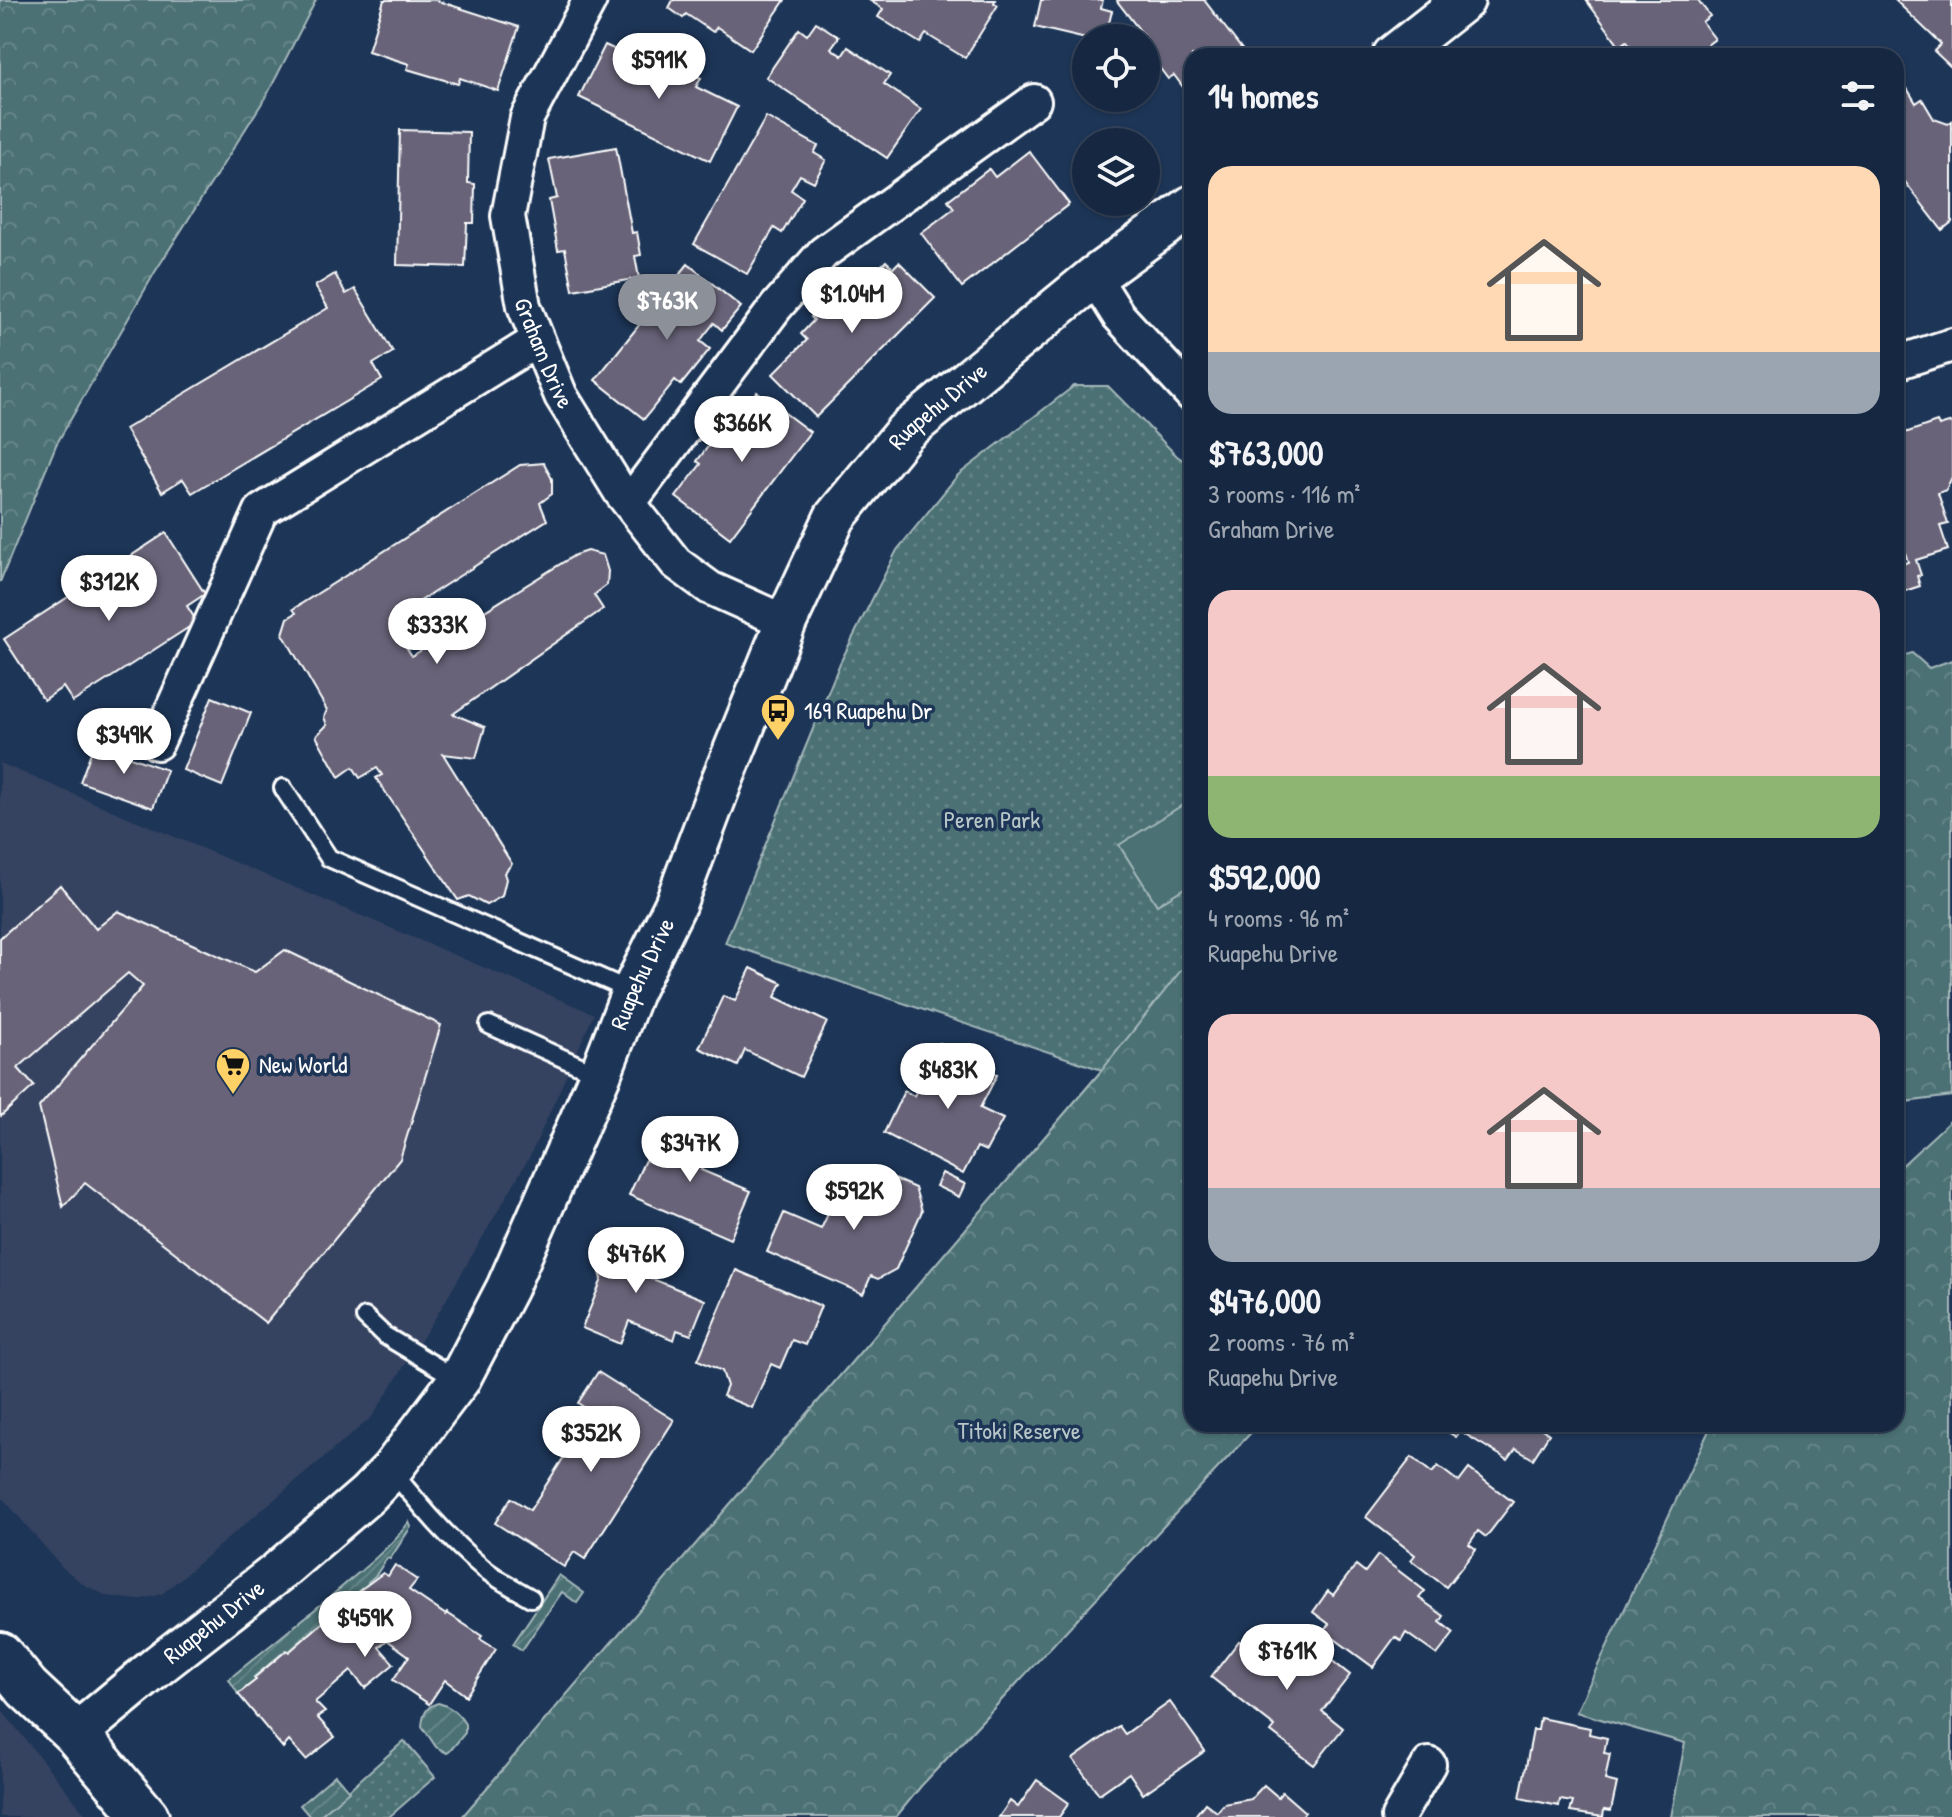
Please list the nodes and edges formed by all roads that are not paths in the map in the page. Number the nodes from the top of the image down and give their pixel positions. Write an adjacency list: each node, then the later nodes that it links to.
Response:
1 (590, 0): 7 (street, Graham Drive)
2 (1464, 0): 3 (street)
3 (1403, 48)
4 (1034, 101): 11 (street)
5 (1184, 212): 6 (street, Ruapehu Drive)
6 (1094, 277): 10 (street); 12 (street, Ruapehu Drive)
7 (538, 340): 11 (street, Graham Drive); 13 (street)
8 (1952, 345): 9 (street)
9 (1904, 360)
10 (1184, 386)
11 (630, 502): 12 (street, Graham Drive)
12 (786, 622): 15 (street, Ruapehu Drive)
13 (157, 743)
14 (283, 788): 15 (lane)
15 (632, 992): 17 (street, Ruapehu Drive)
16 (489, 1025): 17 (lane)
17 (600, 1075): 19 (street, Ruapehu Drive)
18 (365, 1317): 19 (lane)
19 (459, 1380): 20 (street, Ruapehu Drive)
20 (391, 1470): 21 (lane); 23 (street, Ruapehu Drive)
21 (531, 1598)
22 (0, 1655): 23 (highway)
23 (76, 1734): 25 (highway)
24 (1429, 1764): 26 (street)
25 (146, 1817)
26 (1398, 1817)

